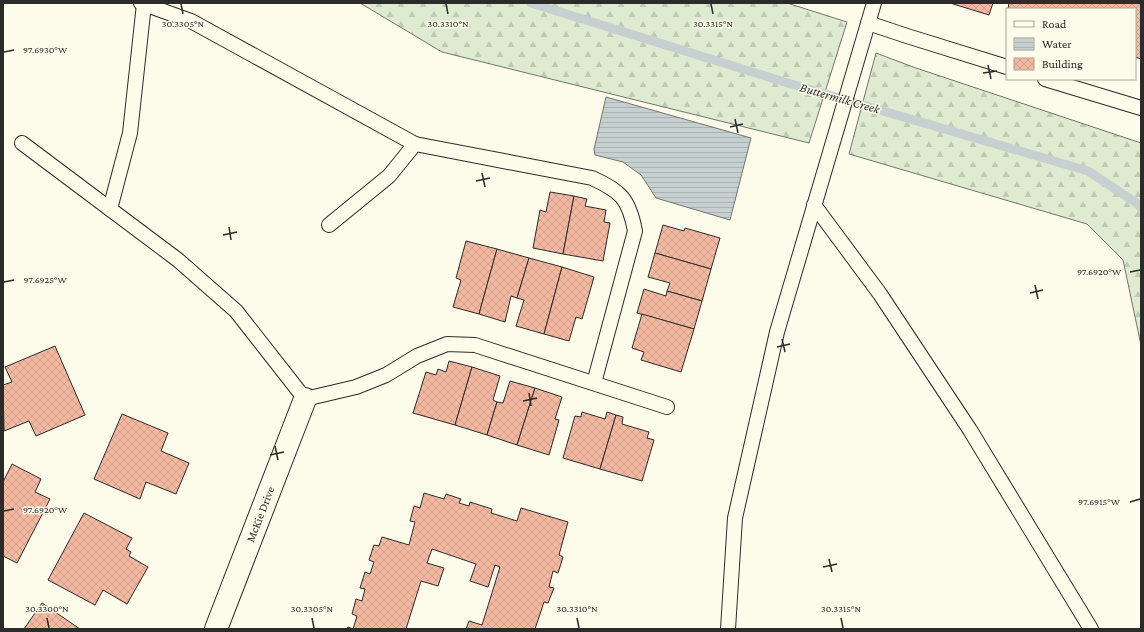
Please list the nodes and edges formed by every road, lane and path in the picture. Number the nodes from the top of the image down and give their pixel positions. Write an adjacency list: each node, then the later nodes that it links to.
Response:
1 (142, 3): 8 (lane); 10 (lane)
2 (874, 3): 3 (lane)
3 (868, 23): 4 (lane); 9 (lane)
4 (1006, 67)
5 (1048, 80): 6 (lane)
6 (1141, 108)
7 (22, 143): 10 (lane)
8 (415, 144): 11 (lane); 12 (lane)
9 (814, 205): 16 (lane); 17 (lane)
10 (110, 209): 13 (lane)
11 (329, 225)
12 (594, 384): 13 (lane); 14 (lane)
13 (305, 399): 15 (street, McKie Drive)
14 (667, 407)
15 (216, 629)
16 (728, 629)
17 (1091, 629)

